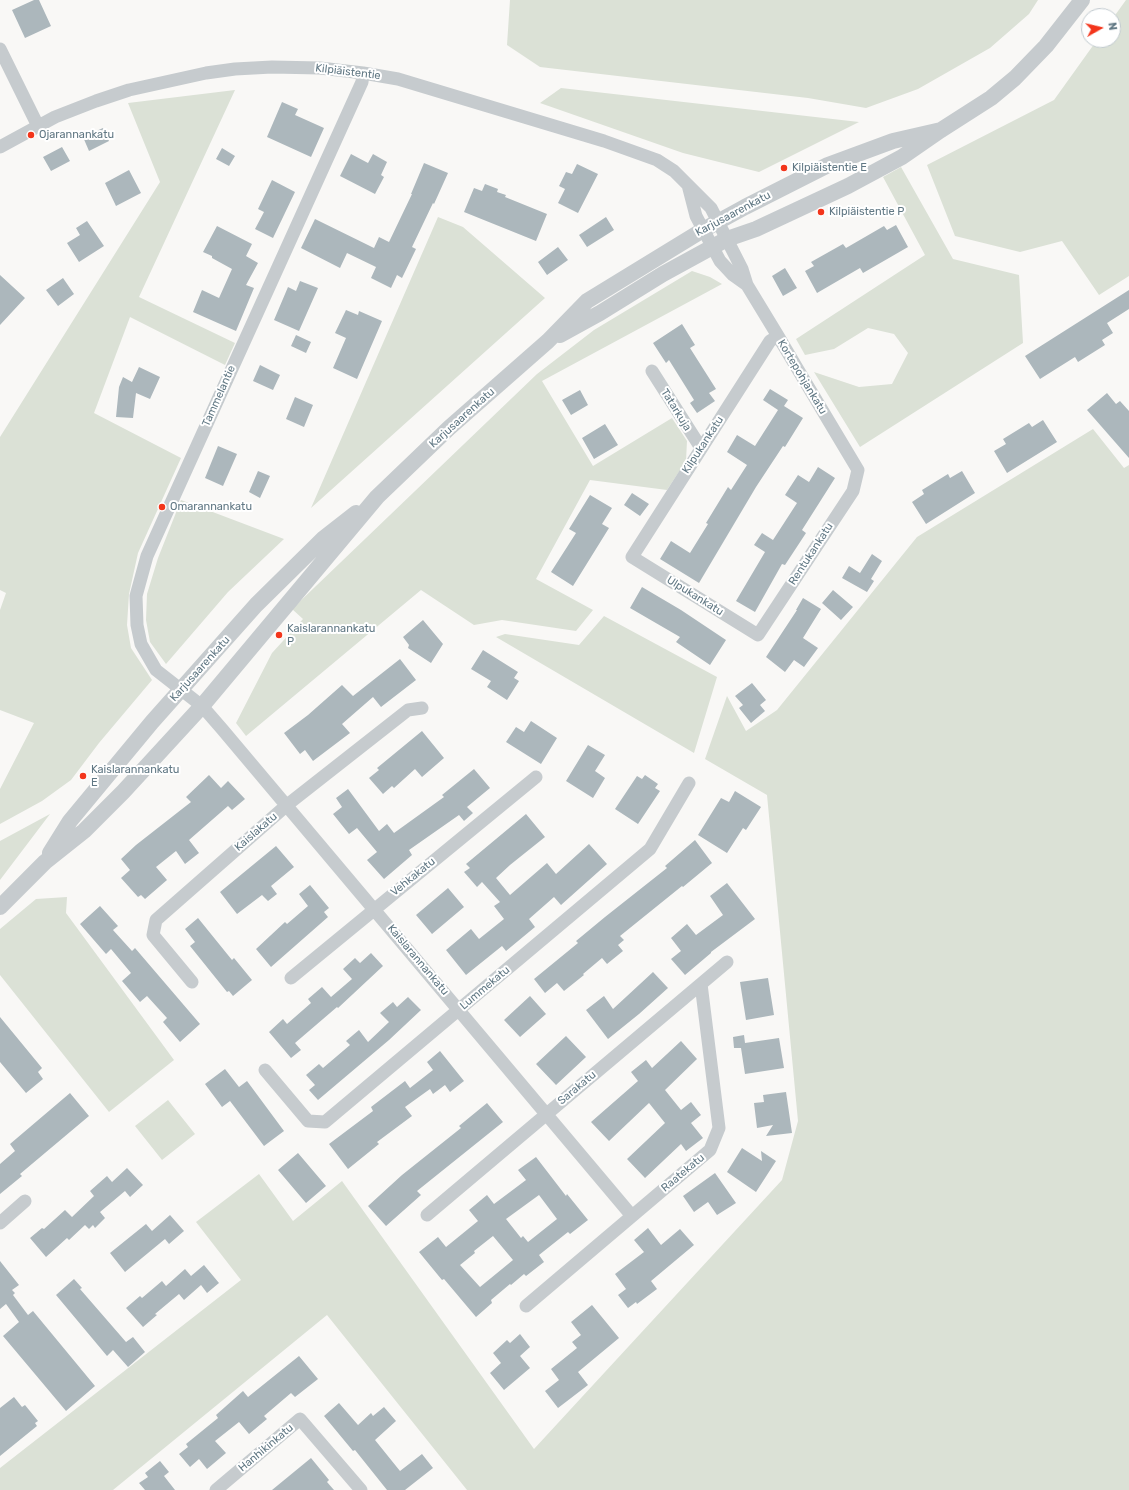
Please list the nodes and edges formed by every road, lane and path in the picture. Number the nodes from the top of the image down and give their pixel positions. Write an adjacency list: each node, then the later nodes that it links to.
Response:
1 (1082, 0): 5 (street, Karjusaarenkatu)
2 (0, 49): 4 (street)
3 (363, 73): 4 (street, Kilpiäistentie); 7 (street, Kilpiäistentie); 21 (street, Tammelantie)
4 (38, 126): 6 (street, Kilpiäistentie)
5 (941, 130): 8 (street, Karjusaarenkatu); 10 (street, Karjusaarenkatu)
6 (0, 147)
7 (688, 185): 8 (street, Kilpiäistentie); 9 (street)
8 (718, 222): 9 (street, Karjusaarenkatu); 10 (street, Kilpiäistentie)
9 (703, 230): 11 (street); 14 (street, Karjusaarenkatu)
10 (727, 239): 11 (street, Karjusaarenkatu); 12 (street, Kortepohjankatu)
11 (712, 247): 12 (street, Kortepohjankatu); 14 (street, Karjusaarenkatu)
12 (747, 285): 13 (street, Kortepohjankatu)
13 (778, 336): 16 (street, Kilpukankatu); 17 (street, Kortepohjankatu)
14 (548, 341): 18 (street, Karjusaarenkatu)
15 (652, 371): 16 (street, Tatarkuja)
16 (701, 448): 19 (street, Kilpukankatu)
17 (858, 470): 20 (street, Rentukankatu)
18 (377, 497): 21 (street, Karjusaarenkatu); 22 (street, Karjusaarenkatu)
19 (632, 557): 20 (street, Ulpukankatu)
20 (758, 635)
21 (181, 690): 22 (street, Tammelantie); 27 (street, Karjusaarenkatu)
22 (202, 706): 26 (street, Kaislarannankatu); 27 (street, Karjusaarenkatu)
23 (422, 708): 26 (street, Kaislakatu)
24 (536, 777): 29 (street, Vehkakatu)
25 (689, 784): 34 (street, Lummekatu)
26 (287, 805): 29 (street, Kaislarannankatu); 32 (street, Kaislakatu)
27 (45, 862): 28 (street, Karjusaarenkatu)
28 (0, 907)
29 (374, 908): 31 (street, Vehkakatu); 34 (street, Kaislarannankatu)
30 (727, 962): 33 (street, Sarakatu)
31 (291, 978)
32 (192, 982)
33 (701, 984): 36 (street, Sarakatu); 39 (street, Raatekatu)
34 (459, 1010): 35 (street, Lummekatu); 36 (street, Kaislarannankatu)
35 (265, 1070)
36 (547, 1114): 38 (street, Sarakatu); 39 (street, Kaislarannankatu)
37 (25, 1201): 40 (street)
38 (427, 1215)
39 (632, 1216): 41 (street, Raatekatu)
40 (0, 1223)
41 (526, 1306)
42 (216, 1490): 43 (street, Hanhikinkatu)
43 (360, 1490)

